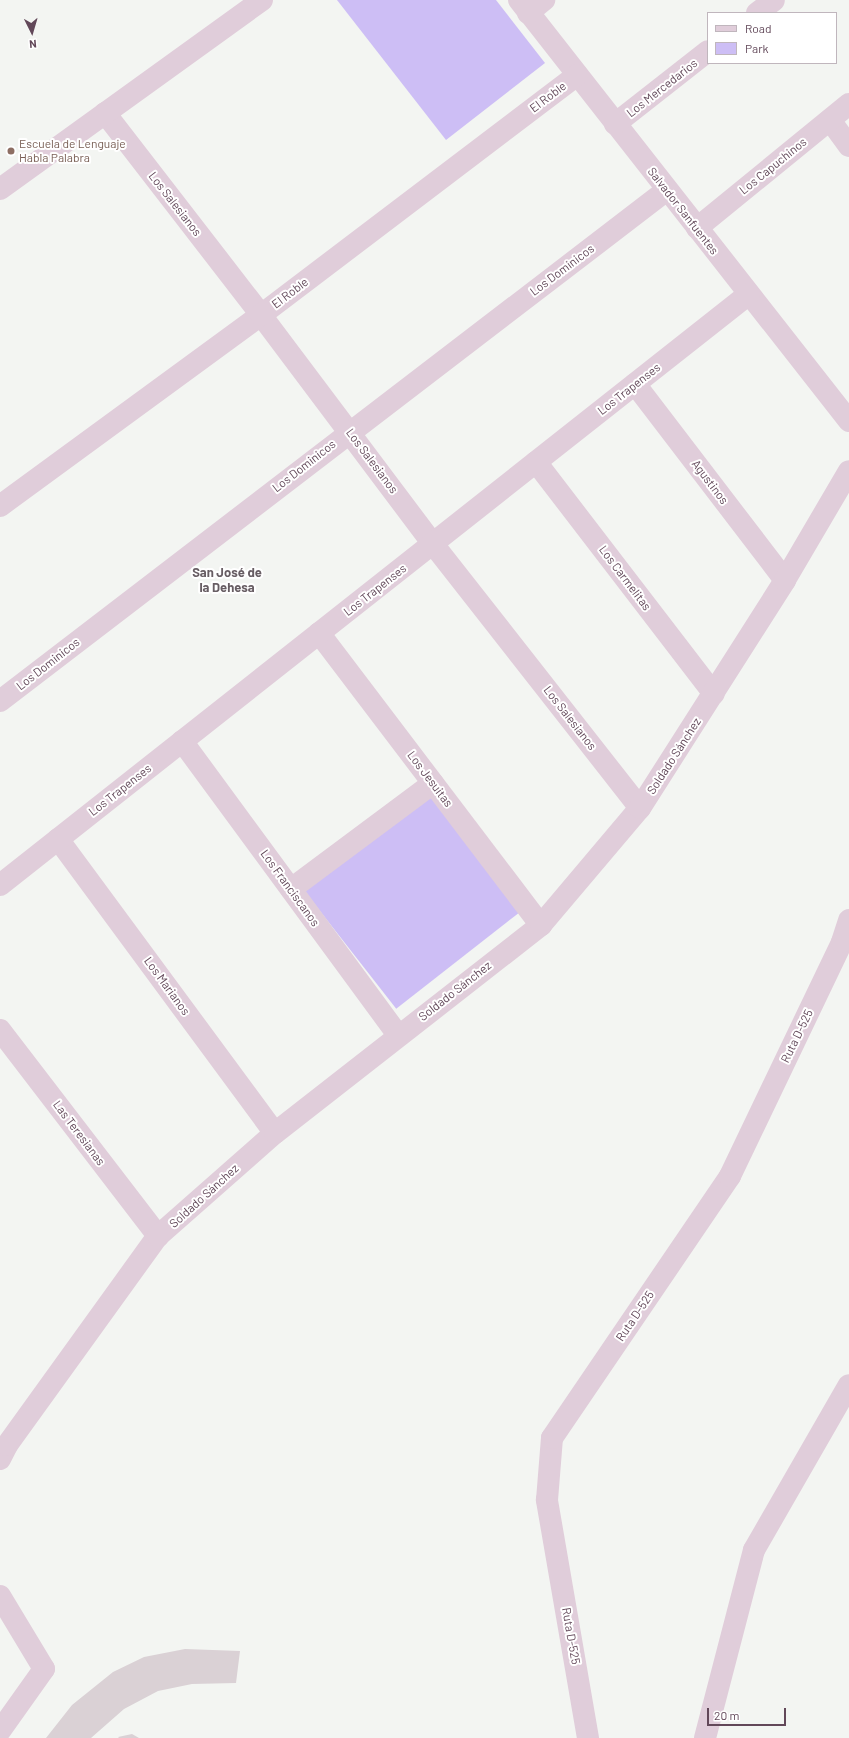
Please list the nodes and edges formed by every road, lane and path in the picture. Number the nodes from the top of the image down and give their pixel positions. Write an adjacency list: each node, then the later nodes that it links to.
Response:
1 (262, 0): 8 (street)
2 (774, 0): 4 (street)
3 (530, 4): 6 (street, Salvador Sanfuentes)
4 (758, 12)
5 (707, 52): 10 (street, Los Mercedarios)
6 (577, 75): 10 (street, Salvador Sanfuentes); 16 (street, El Roble)
7 (849, 104): 9 (street, Los Capuchinos)
8 (105, 113): 12 (street); 16 (street, Los Salesianos)
9 (830, 120): 11 (street); 14 (street, Los Capuchinos)
10 (615, 124): 13 (street, Salvador Sanfuentes)
11 (849, 146)
12 (0, 189)
13 (667, 190): 14 (street, Salvador Sanfuentes); 19 (street, Los Dominicos)
14 (697, 228): 15 (street, Salvador Sanfuentes)
15 (749, 294): 17 (street, Los Trapenses); 18 (street, Salvador Sanfuentes)
16 (261, 315): 19 (street, Los Salesianos); 22 (street, El Roble)
17 (635, 384): 20 (street, Los Trapenses); 24 (street, Agustinos)
18 (849, 421)
19 (350, 431): 23 (street, Los Salesianos); 27 (street, Los Dominicos)
20 (536, 462): 23 (street, Los Trapenses); 26 (street, Los Carmelitas)
21 (849, 471): 24 (street, Soldado Sánchez)
22 (0, 506)
23 (433, 544): 25 (street, Los Trapenses); 30 (street, Los Salesianos)
24 (785, 580): 26 (street, Soldado Sánchez)
25 (319, 633): 28 (street, Los Trapenses); 29 (street, Los Jesuitas)
26 (714, 694): 30 (street, Soldado Sánchez)
27 (0, 701)
28 (182, 741): 31 (street, Los Trapenses); 33 (street, Los Franciscanos)
29 (433, 782): 33 (street); 35 (street, Los Jesuitas)
30 (640, 808): 35 (street, Soldado Sánchez)
31 (58, 839): 32 (street, Los Trapenses); 38 (street, Los Marianos)
32 (0, 885)
33 (291, 889): 37 (street, Los Franciscanos)
34 (849, 920): 44 (street, Ruta D-525)
35 (541, 925): 37 (street, Soldado Sánchez)
36 (0, 1030): 39 (street, Las Teresianas)
37 (398, 1035): 38 (street, Soldado Sánchez)
38 (275, 1133): 39 (street, Soldado Sánchez)
39 (158, 1236): 41 (street, Soldado Sánchez)
40 (849, 1385): 45 (street)
41 (0, 1459)
42 (0, 1596): 43 (street)
43 (0, 1731)
44 (588, 1738)
45 (705, 1738)

